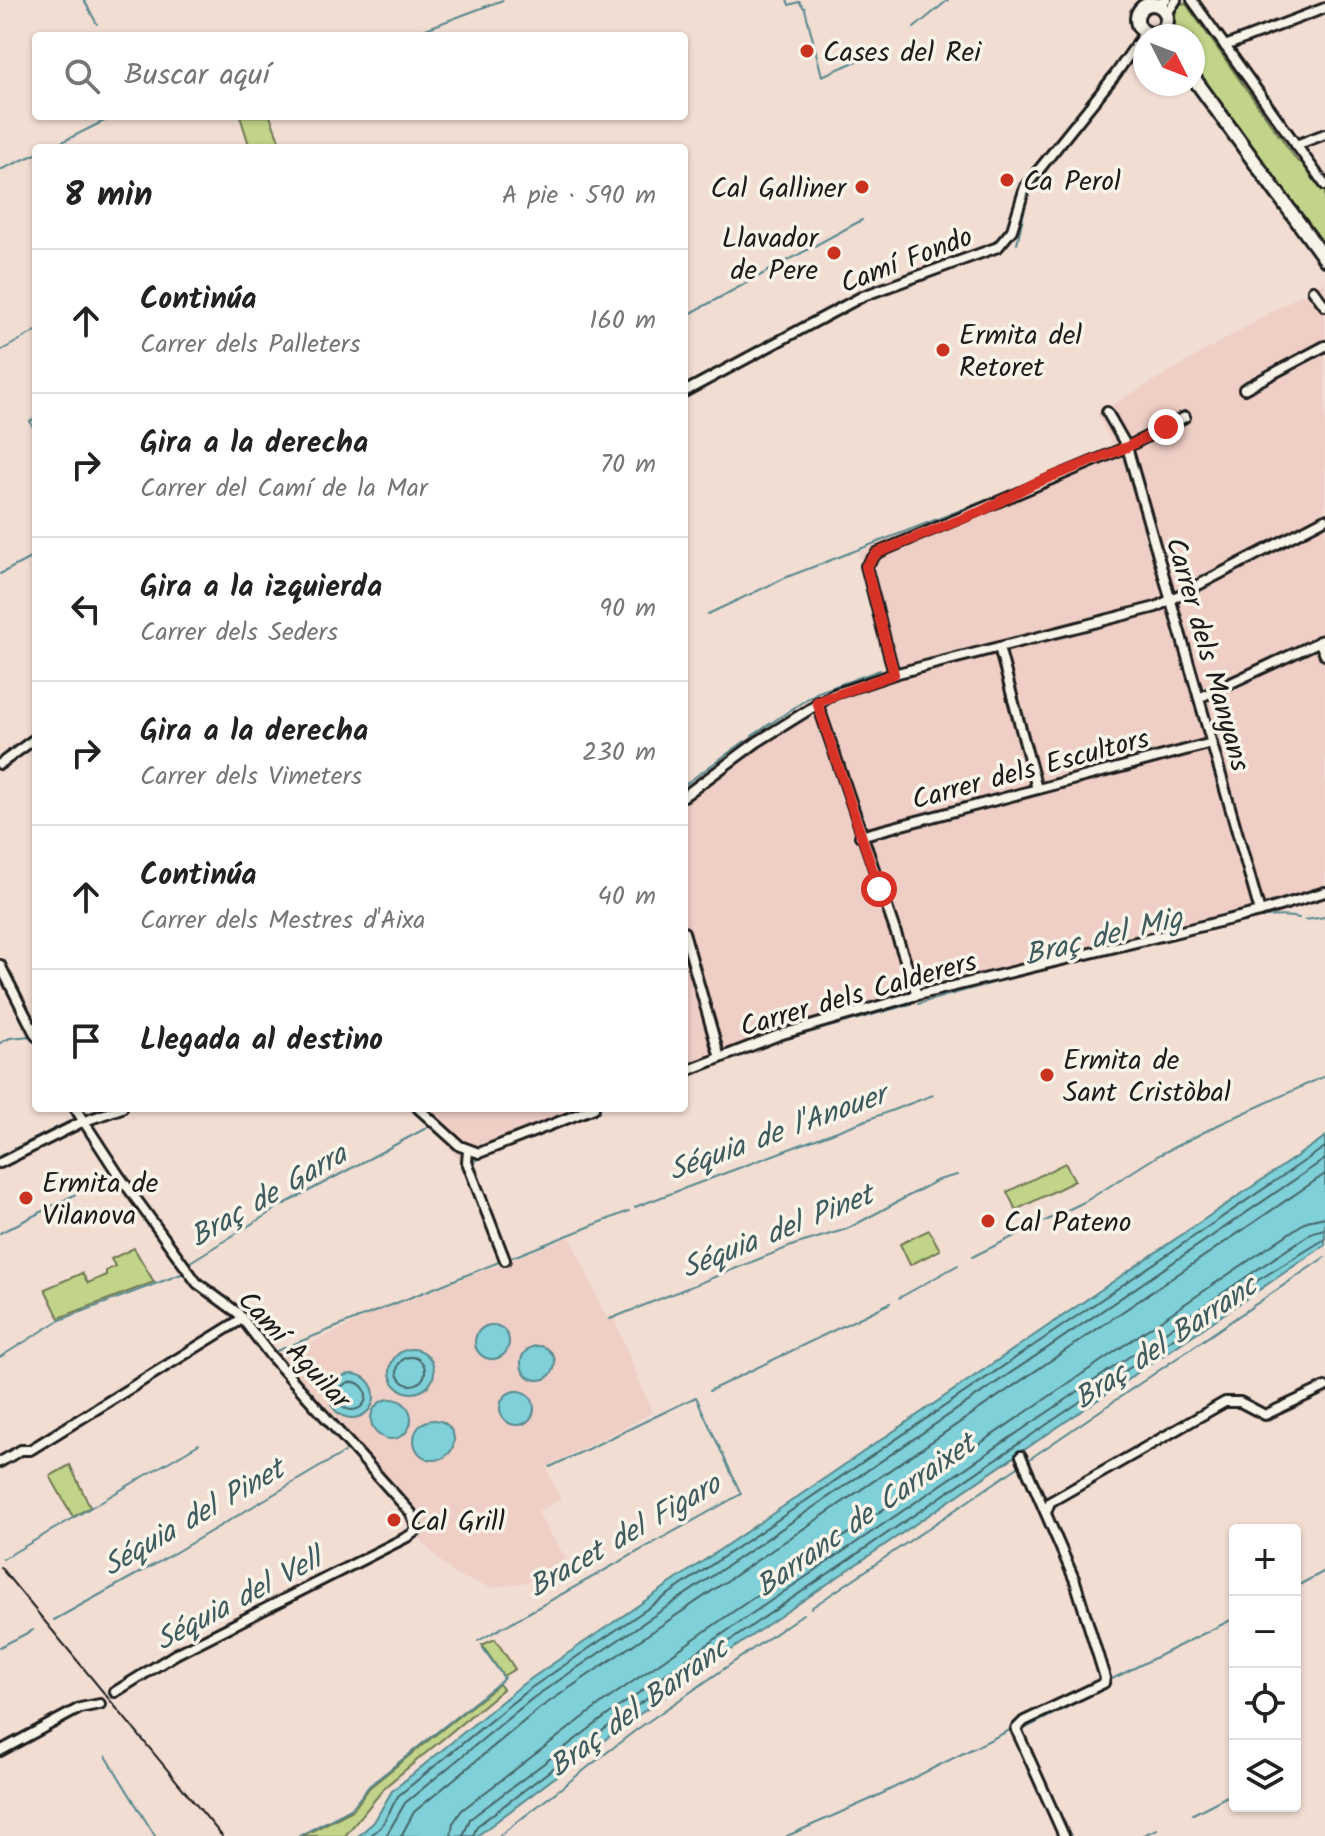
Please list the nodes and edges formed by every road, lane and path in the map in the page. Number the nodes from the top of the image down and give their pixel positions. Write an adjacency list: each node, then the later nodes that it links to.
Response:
1 (1176, 0): 4 (street, Camí Fondo)
2 (1192, 0): 5 (street)
3 (1325, 8): 5 (street)
4 (1154, 17): 15 (street, Camí Fondo)
5 (1225, 46): 8 (street)
6 (1205, 93): 10 (main road)
7 (1325, 134): 8 (street)
8 (1296, 145): 9 (street)
9 (1325, 185)
10 (1325, 259)
11 (1313, 290): 12 (street)
12 (1325, 306)
13 (1325, 346): 14 (street)
14 (1244, 389)
15 (688, 390)
16 (1107, 412): 18 (street, Carrer dels Manyans)
17 (1185, 417): 18 (street)
18 (1127, 447): 20 (street, Carrer dels Manyans); 24 (street)
19 (1325, 519): 20 (street)
20 (1171, 600): 22 (street); 25 (street, Carrer dels Manyans)
21 (1322, 640): 23 (street); 25 (street)
22 (999, 647): 24 (street); 30 (street)
23 (1325, 655)
24 (894, 674): 26 (street)
25 (1199, 698): 28 (street, Carrer dels Manyans)
26 (817, 702): 31 (street); 32 (street)
27 (32, 741): 29 (street)
28 (1212, 743): 30 (street, Carrer dels Escultors); 34 (street, Carrer dels Manyans)
29 (0, 764)
30 (1037, 789): 32 (street, Carrer dels Escultors)
31 (688, 793)
32 (860, 836): 37 (street)
33 (1325, 892): 34 (street, Carrer dels Calderers)
34 (1260, 912): 37 (street, Carrer dels Calderers)
35 (688, 946): 39 (street)
36 (0, 965): 38 (street)
37 (917, 995): 39 (street, Carrer dels Calderers)
38 (32, 1028)
39 (720, 1058): 40 (street, Carrer dels Calderers)
40 (688, 1070)
41 (77, 1112): 45 (street, Camí Aguilar)
42 (111, 1112): 45 (street)
43 (423, 1112): 46 (street)
44 (584, 1112): 46 (street)
45 (82, 1122): 47 (street); 49 (street, Camí Aguilar)
46 (468, 1151): 48 (street)
47 (0, 1163)
48 (505, 1260)
49 (242, 1319): 52 (street); 54 (street, Camí Aguilar)
50 (1325, 1387): 53 (street)
51 (1021, 1456): 53 (street)
52 (0, 1462)
53 (1046, 1502): 57 (street)
54 (115, 1692)
55 (100, 1704): 56 (street)
56 (0, 1751)
57 (1064, 1836)

